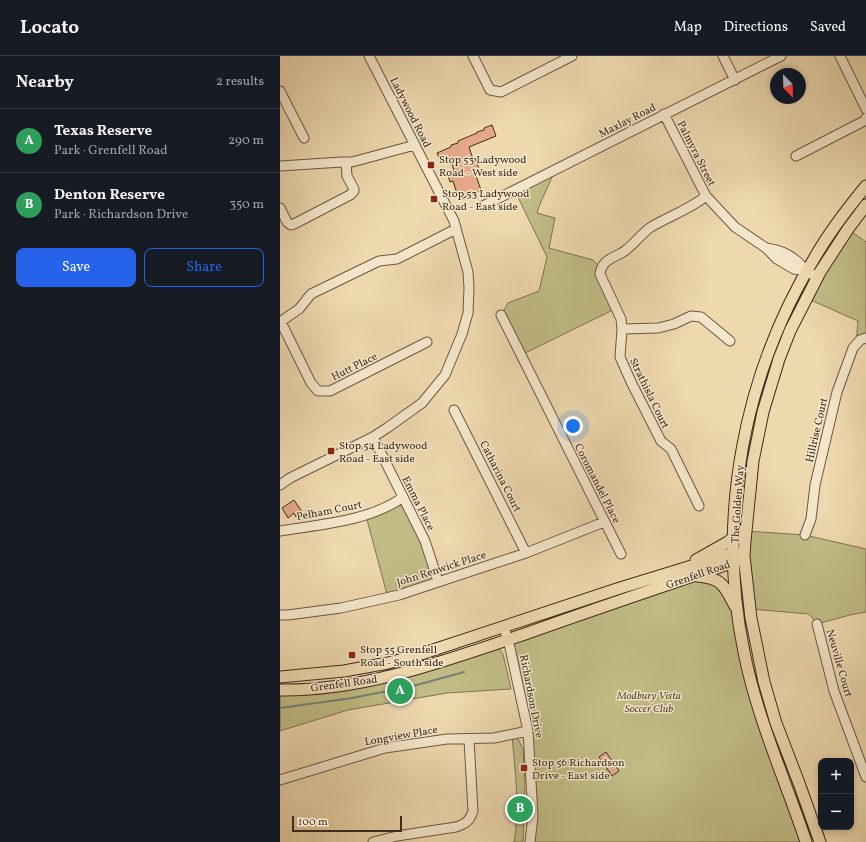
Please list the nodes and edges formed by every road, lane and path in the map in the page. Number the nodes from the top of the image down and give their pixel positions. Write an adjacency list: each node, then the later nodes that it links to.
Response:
1 (369, 56): 13 (street, Ladywood Road)
2 (473, 56): 3 (street)
3 (572, 56)
4 (724, 56): 7 (street)
5 (781, 56): 7 (street, Maxlay Road)
6 (840, 56): 9 (street)
7 (734, 80): 10 (street, Maxlay Road)
8 (280, 91): 12 (street)
9 (866, 109)
10 (664, 114): 18 (street, Palmyra Street); 20 (street, Maxlay Road)
11 (866, 118): 14 (street)
12 (304, 138)
13 (415, 145): 15 (street); 22 (street, Ladywood Road)
14 (796, 156)
15 (346, 162): 16 (street); 21 (street)
16 (280, 166)
17 (866, 186): 23 (main road, The Golden Way)
18 (706, 196): 23 (street, Palmyra Street); 27 (street, Strathisla Court)
19 (866, 205): 24 (main road, The Golden Way)
20 (483, 206)
21 (280, 208)
22 (456, 229): 26 (street); 32 (street, Ladywood Road)
23 (806, 271): 24 (street, Palmyra Street); 39 (main road, The Golden Way)
24 (817, 277): 42 (main road, The Golden Way)
25 (501, 315): 36 (street, Coromandel Place)
26 (280, 322): 30 (street, Hutt Place)
27 (622, 329): 29 (street); 35 (street, Strathisla Court)
28 (866, 338): 38 (street, Hillrise Court)
29 (730, 341)
30 (427, 342)
31 (454, 410): 40 (street, Catharina Court)
32 (373, 437): 33 (street, Ladywood Road); 34 (street, Emma Place)
33 (280, 485)
34 (402, 498): 37 (street, Pelham Court); 45 (street, Emma Place)
35 (699, 506)
36 (604, 522): 40 (street, John Renwick Place); 41 (street, Coromandel Place)
37 (280, 531)
38 (805, 536)
39 (734, 537): 42 (main road, The Golden Way); 43 (main road)
40 (526, 553): 45 (street, John Renwick Place)
41 (620, 554)
42 (737, 557): 43 (main road, Grenfell Road); 44 (main road, Grenfell Road); 46 (main road, The Golden Way); 60 (main road, The Golden Way)
43 (676, 571): 49 (main road, Grenfell Road)
44 (693, 576): 46 (main road); 50 (main road, Grenfell Road)
45 (438, 581): 47 (street, John Renwick Place)
46 (737, 610): 59 (main road, The Golden Way)
47 (280, 615)
48 (817, 624): 55 (street, Neuville Court)
49 (504, 627): 50 (street, Richardson Drive); 51 (main road, Grenfell Road)
50 (508, 639): 52 (main road, Grenfell Road); 53 (street, Richardson Drive)
51 (280, 677)
52 (280, 690)
53 (528, 731): 54 (street, Longview Place); 58 (street, Richardson Drive)
54 (469, 739): 56 (street, Longview Place); 57 (street)
55 (866, 776)
56 (280, 780)
57 (373, 842)
58 (530, 842)
59 (806, 842)
60 (820, 842)

